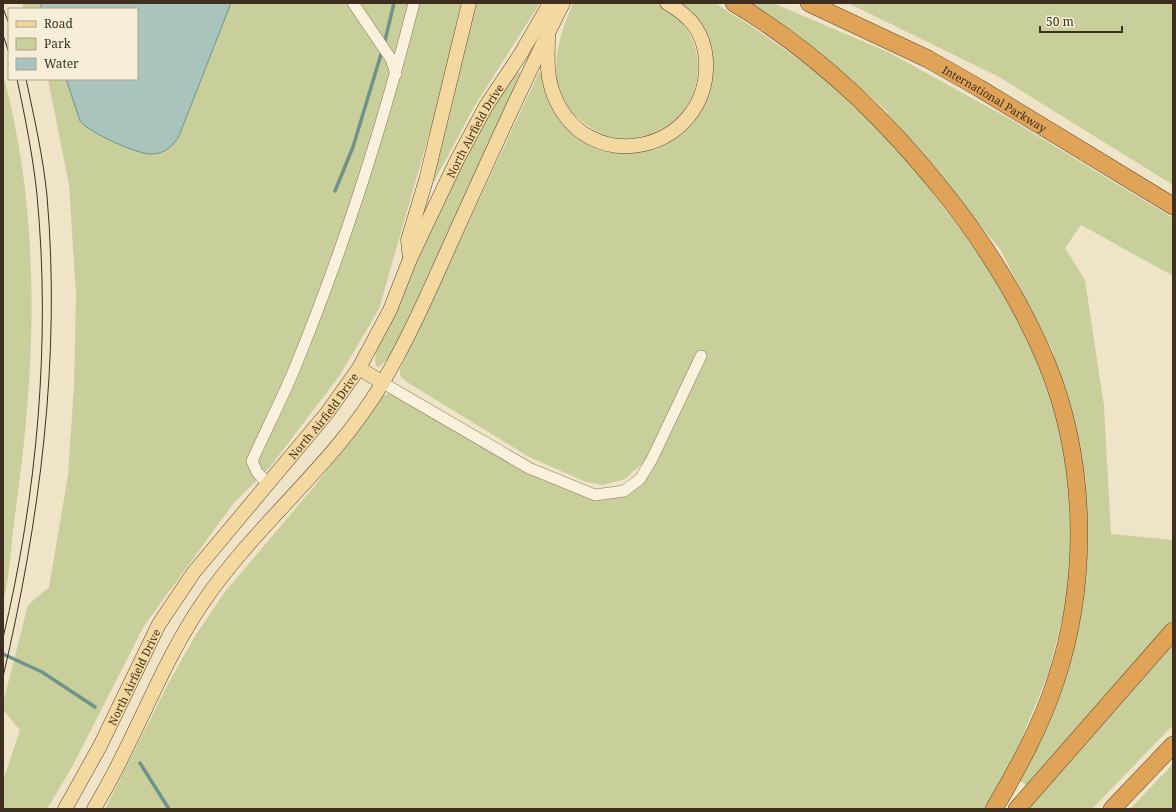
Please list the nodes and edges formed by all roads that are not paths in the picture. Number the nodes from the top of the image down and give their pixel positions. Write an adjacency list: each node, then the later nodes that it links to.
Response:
1 (353, 3): 10 (lane)
2 (414, 3): 10 (lane)
3 (469, 3): 12 (main road)
4 (550, 3): 12 (main road, North Airfield Drive)
5 (563, 3): 9 (main road, North Airfield Drive)
6 (667, 3): 9 (main road)
7 (734, 3): 21 (highway)
8 (809, 3): 11 (highway, International Parkway)
9 (548, 32): 15 (main road, North Airfield Drive)
10 (396, 74): 16 (lane)
11 (1173, 206)
12 (410, 259): 14 (main road, North Airfield Drive)
13 (701, 356): 15 (lane)
14 (359, 368): 15 (main road); 16 (main road, North Airfield Drive)
15 (383, 383): 20 (main road, North Airfield Drive)
16 (267, 483): 19 (main road, North Airfield Drive)
17 (1173, 631): 22 (highway)
18 (1173, 745): 23 (highway)
19 (65, 809)
20 (94, 809)
21 (994, 809)
22 (1017, 809)
23 (1112, 809)

